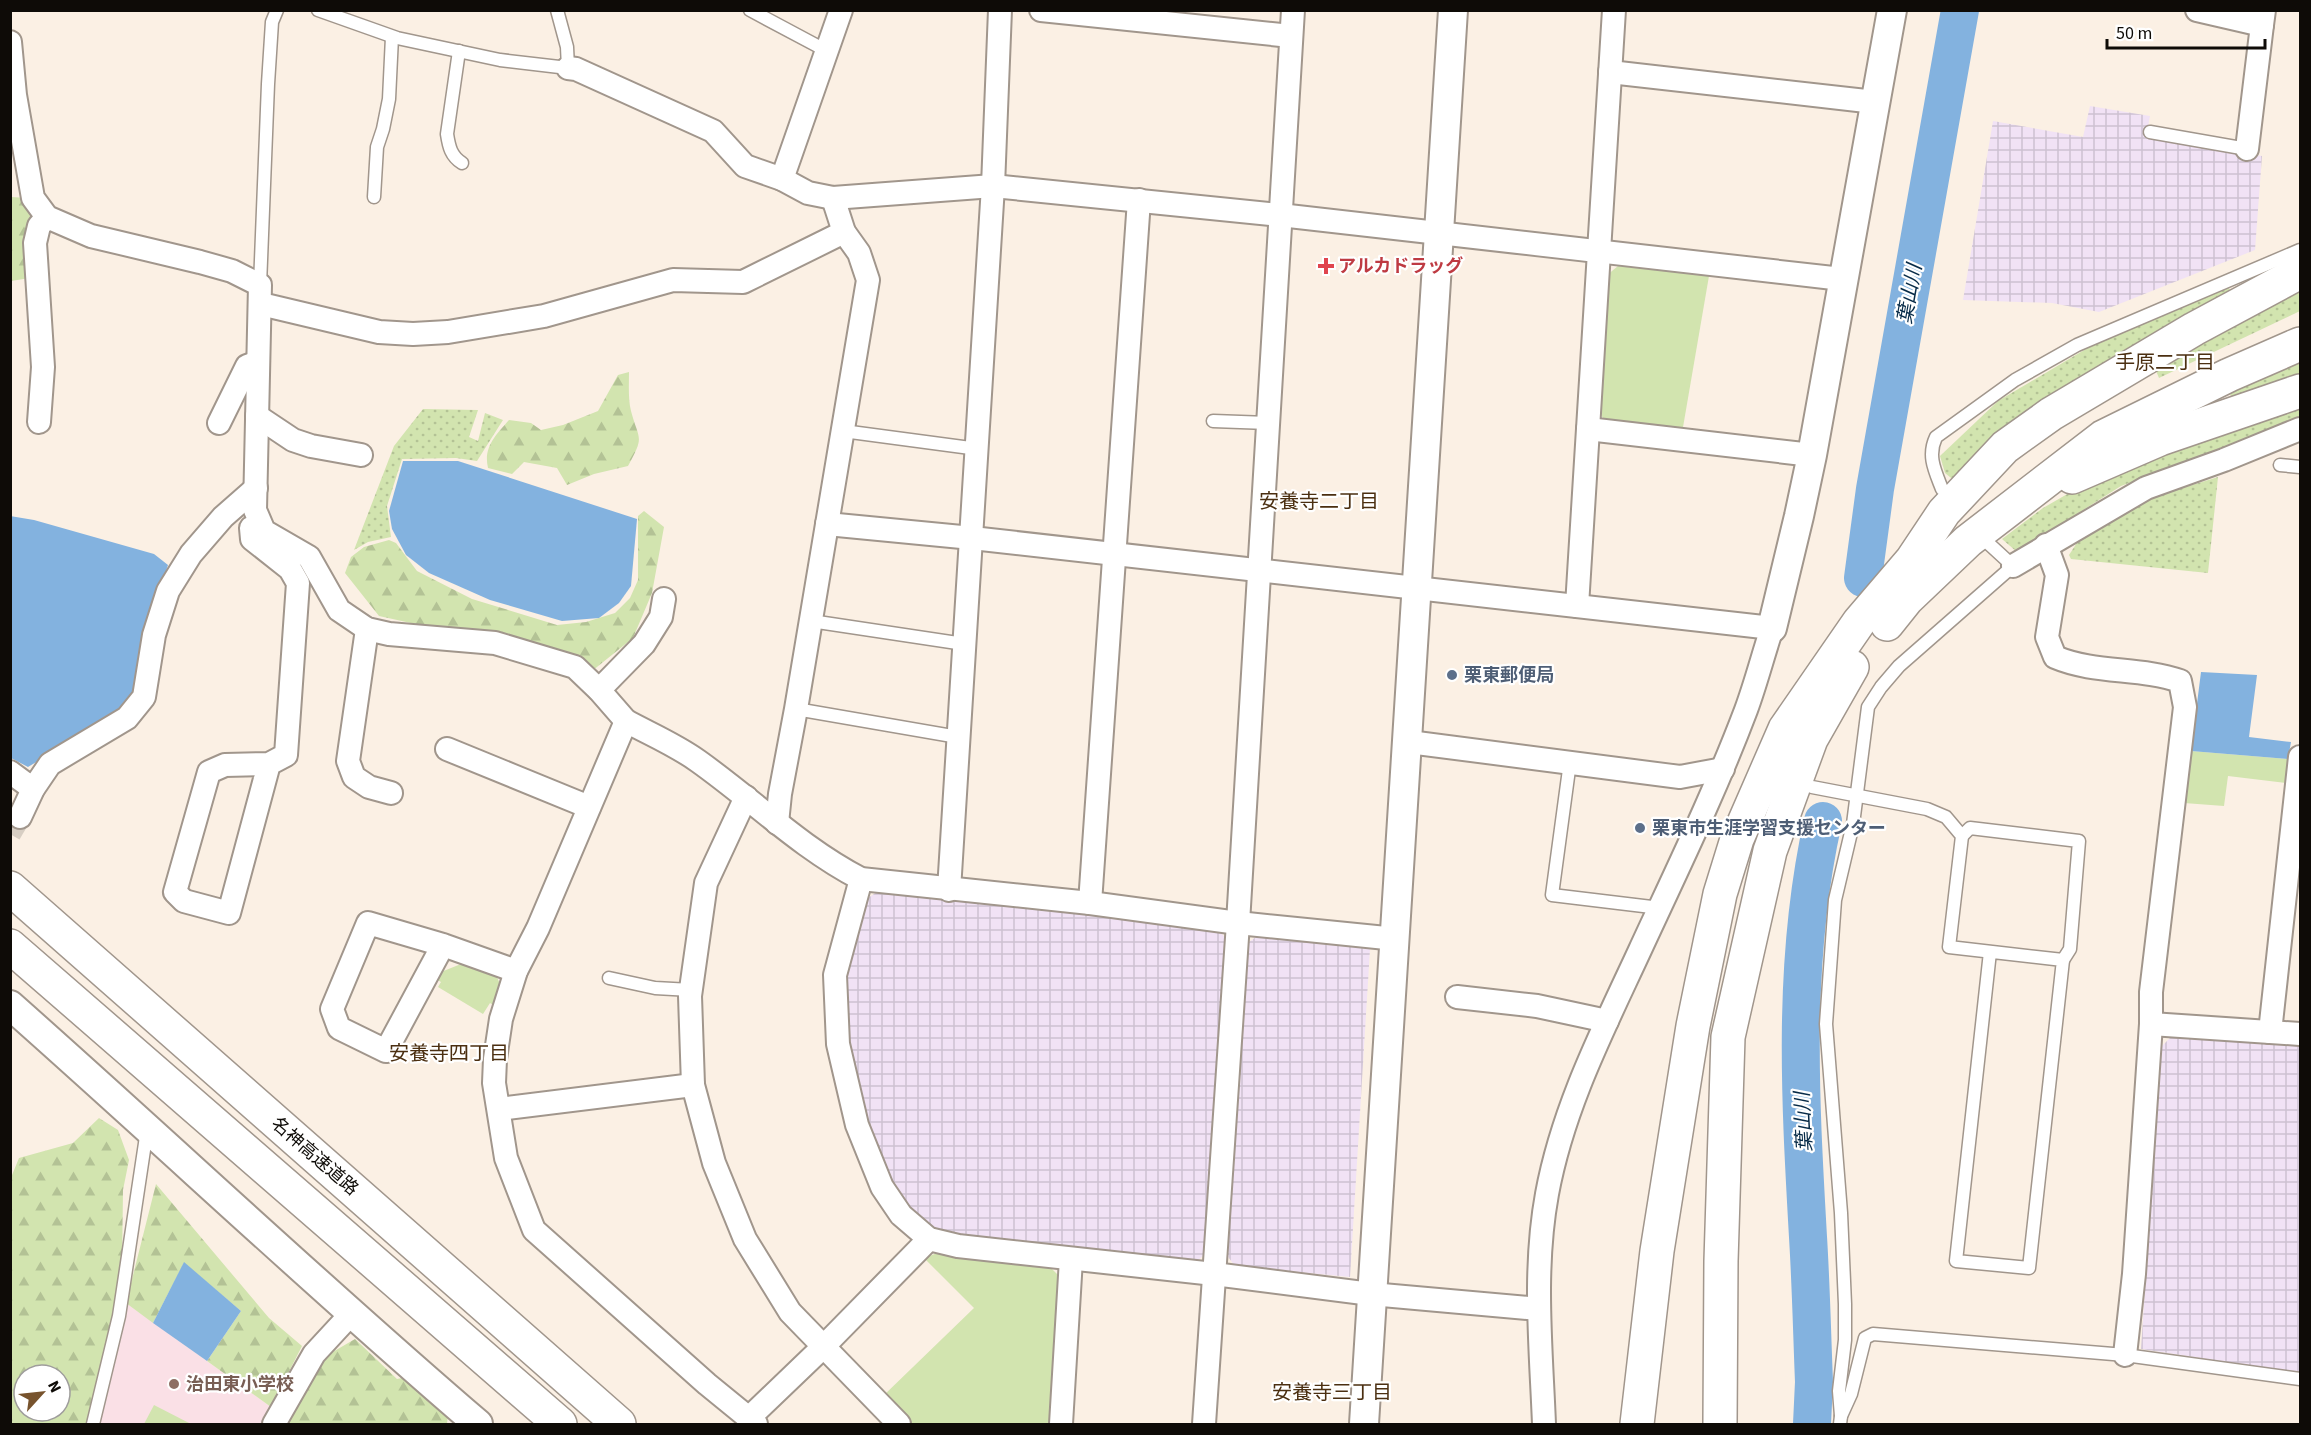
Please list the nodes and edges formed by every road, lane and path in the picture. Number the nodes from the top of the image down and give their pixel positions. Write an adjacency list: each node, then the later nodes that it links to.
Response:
1 (277, 10): 40 (lane)
2 (318, 10): 15 (lane)
3 (557, 10): 19 (lane)
4 (750, 10): 18 (lane)
5 (841, 10): 18 (street)
6 (1000, 10): 28 (street)
7 (1041, 10): 14 (street)
8 (1293, 10): 14 (street)
9 (1453, 10): 35 (street)
10 (1614, 10): 20 (street)
11 (1892, 10): 21 (street)
12 (2197, 10): 13 (street)
13 (2263, 18): 24 (street)
14 (1291, 36): 32 (street)
15 (392, 37): 17 (lane); 29 (lane)
16 (10, 42): 22 (street)
17 (459, 51): 19 (lane); 25 (lane)
18 (826, 51): 27 (street)
19 (568, 68): 27 (street)
20 (1610, 72): 21 (street); 37 (street)
21 (1875, 102): 39 (street)
22 (15, 119): 26 (street)
23 (2150, 132): 24 (lane)
24 (2247, 149)
25 (462, 163)
26 (19, 174): 33 (street)
27 (782, 179): 30 (street)
28 (993, 186): 30 (street); 31 (street); 53 (street)
29 (374, 197)
30 (832, 198): 34 (street)
31 (1139, 200): 32 (street); 66 (street)
32 (1280, 215): 35 (street); 49 (street)
33 (47, 218): 40 (street); 47 (street)
34 (844, 232): 40 (street); 52 (street)
35 (1440, 233): 37 (street); 70 (street)
36 (2301, 250): 59 (lane)
37 (1599, 251): 39 (street); 50 (street)
38 (2301, 272): 67 (highway)
39 (1842, 279): 55 (street)
40 (261, 295): 43 (street)
41 (2301, 322): 67 (highway)
42 (2301, 344): 60 (highway)
43 (258, 362): 45 (street); 48 (street)
44 (2301, 391): 60 (highway)
45 (257, 416): 54 (street); 58 (street)
46 (1213, 421): 49 (lane)
47 (39, 422)
48 (219, 423)
49 (1268, 423): 69 (street)
50 (1588, 429): 55 (street); 72 (street)
51 (2301, 429): 65 (street)
52 (843, 431): 53 (lane); 62 (street)
53 (978, 449): 63 (street)
54 (361, 455)
55 (1812, 455): 74 (street)
56 (2280, 465): 57 (lane)
57 (2301, 467)
58 (256, 488): 61 (street); 89 (street)
59 (1942, 489)
60 (2019, 500): 88 (highway)
61 (259, 521): 75 (street); 85 (street)
62 (828, 524): 63 (street); 73 (street)
63 (972, 538): 66 (street); 76 (street)
64 (1988, 543): 68 (lane)
65 (2046, 545): 68 (street); 114 (street)
66 (1115, 555): 69 (street); 100 (street)
67 (1912, 560): 88 (highway)
68 (2013, 566): 91 (lane)
69 (1259, 571): 70 (street); 102 (street)
70 (1418, 588): 72 (street); 81 (street)
71 (664, 599): 77 (street)
72 (1577, 606): 74 (street)
73 (811, 621): 76 (lane); 78 (street)
74 (1772, 628): 86 (street)
75 (367, 629): 77 (street); 90 (street)
76 (964, 644): 80 (street)
77 (599, 690): 79 (street)
78 (796, 709): 80 (lane); 95 (street)
79 (626, 721): 92 (street); 93 (street)
80 (958, 737): 99 (street)
81 (1408, 742): 84 (street); 103 (street)
82 (447, 749): 93 (street)
83 (2301, 757): 115 (street)
84 (1570, 762): 86 (street); 101 (lane)
85 (269, 764): 85 (street)
86 (1723, 769): 101 (street)
87 (10, 772): 89 (street)
88 (1781, 775): 91 (lane); 143 (highway); 144 (highway)
89 (33, 789): 94 (street)
90 (391, 793)
91 (1857, 795): 96 (lane); 130 (lane)
92 (746, 797): 95 (street); 110 (street)
93 (589, 807): 108 (street)
94 (20, 818)
95 (777, 823): 97 (street)
96 (1962, 836): 106 (lane); 107 (lane)
97 (861, 879): 99 (street); 120 (street)
98 (10, 888): 128 (highway, 名神高速道路)
99 (949, 890): 100 (street)
100 (1090, 903): 102 (street)
101 (1660, 908): 113 (street)
102 (1238, 923): 103 (street); 122 (street)
103 (1396, 939): 123 (street)
104 (444, 945): 104 (street); 108 (street)
105 (10, 946): 135 (highway)
106 (1990, 952): 107 (lane); 107 (lane)
107 (2064, 960)
108 (516, 971): 118 (street)
109 (609, 978): 110 (lane)
110 (691, 990): 117 (street)
111 (1457, 997): 113 (street)
112 (10, 1005): 119 (street)
113 (1607, 1021): 124 (street)
114 (2151, 1024): 115 (street); 127 (street)
115 (2270, 1032): 116 (street)
116 (2301, 1034)
117 (693, 1085): 118 (street); 126 (street)
118 (499, 1109): 131 (street)
119 (148, 1126): 125 (street); 133 (lane)
120 (929, 1239): 121 (street); 126 (street)
121 (1071, 1259): 122 (street); 139 (street)
122 (1215, 1274): 123 (street); 140 (street)
123 (1371, 1294): 124 (street); 141 (street)
124 (1539, 1309): 142 (street)
125 (351, 1314): 132 (street); 134 (street)
126 (823, 1347): 131 (street); 138 (street)
127 (2125, 1355): 129 (lane); 130 (lane)
128 (552, 1365): 136 (highway, 名神高速道路); 137 (highway)
129 (2301, 1379)
130 (1840, 1420)
131 (753, 1421)
132 (472, 1422)
133 (93, 1425)
134 (274, 1425)
135 (560, 1425)
136 (619, 1425)
137 (629, 1425)
138 (899, 1425)
139 (1060, 1425)
140 (1204, 1425)
141 (1364, 1425)
142 (1544, 1425)
143 (1636, 1425)
144 (1720, 1425)

